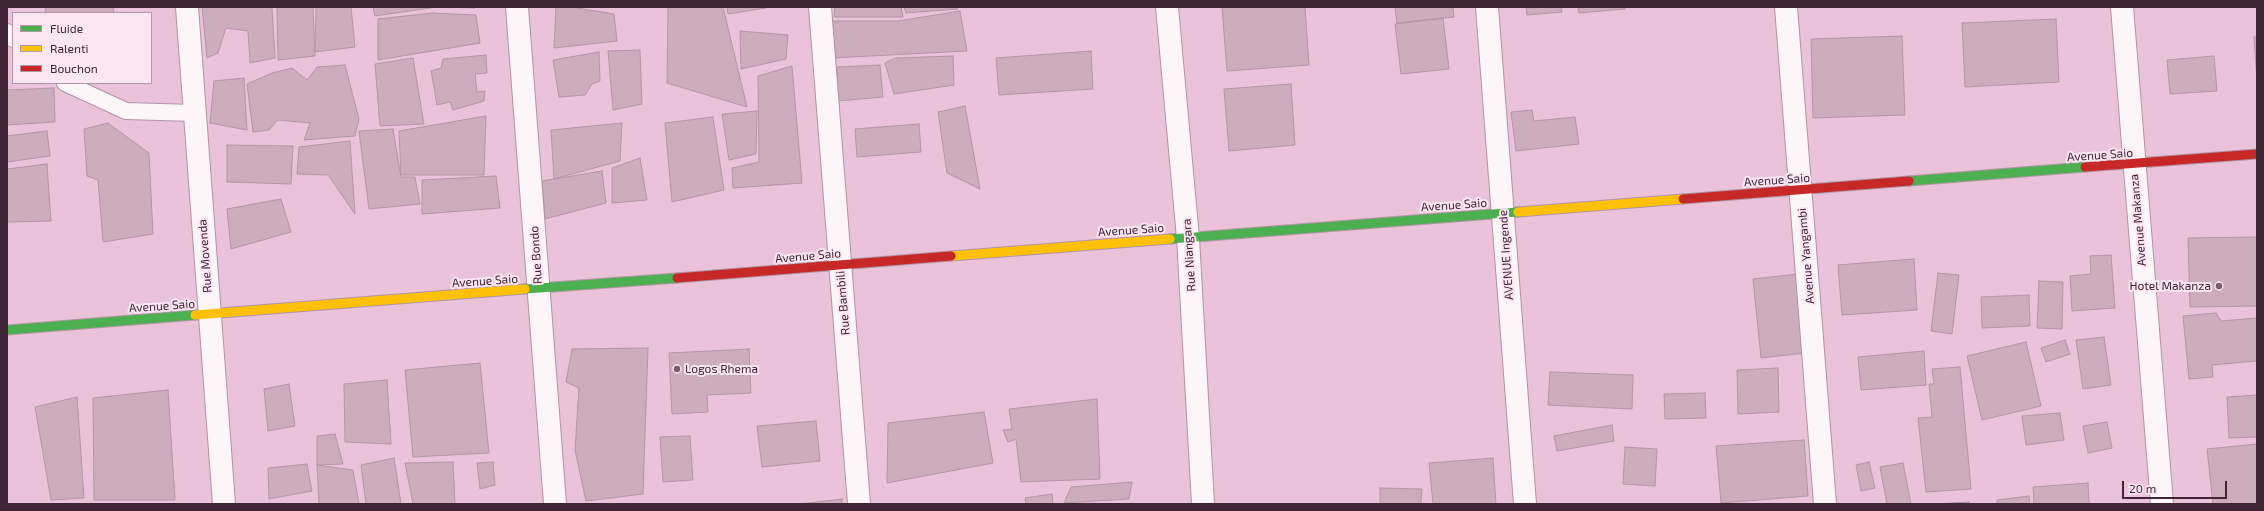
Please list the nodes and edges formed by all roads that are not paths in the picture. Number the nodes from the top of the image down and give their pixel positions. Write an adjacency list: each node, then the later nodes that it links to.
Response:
1 (187, 7): 9 (street, Rue Movenda)
2 (517, 7): 16 (street, Rue Bondo)
3 (820, 7): 15 (street, Rue Bambili)
4 (1167, 7): 14 (street, Rue Niangara)
5 (1487, 7): 13 (street, AVENUE Ingende)
6 (1786, 7): 12 (street, Avenue Yangambi)
7 (2122, 7): 11 (street, Avenue Makanza)
8 (67, 84): 9 (lane)
9 (194, 113): 17 (street, Rue Movenda)
10 (2257, 154): 11 (street, Avenue Saio)
11 (2133, 164): 12 (street, Avenue Saio); 25 (street, Avenue Makanza)
12 (1800, 190): 13 (street, Avenue Saio); 24 (street, Avenue Yangambi)
13 (1503, 214): 14 (street, Avenue Saio); 23 (street, AVENUE Ingende)
14 (1188, 238): 15 (street, Avenue Saio); 22 (street, Rue Niangara)
15 (839, 265): 16 (street, Avenue Saio); 21 (street, Rue Bambili)
16 (539, 289): 17 (street, Avenue Saio); 20 (street, Rue Bondo)
17 (209, 314): 18 (street, Avenue Saio); 19 (street, Rue Movenda)
18 (7, 330)
19 (224, 504)
20 (555, 504)
21 (859, 504)
22 (1203, 504)
23 (1525, 504)
24 (1825, 504)
25 (2162, 504)

